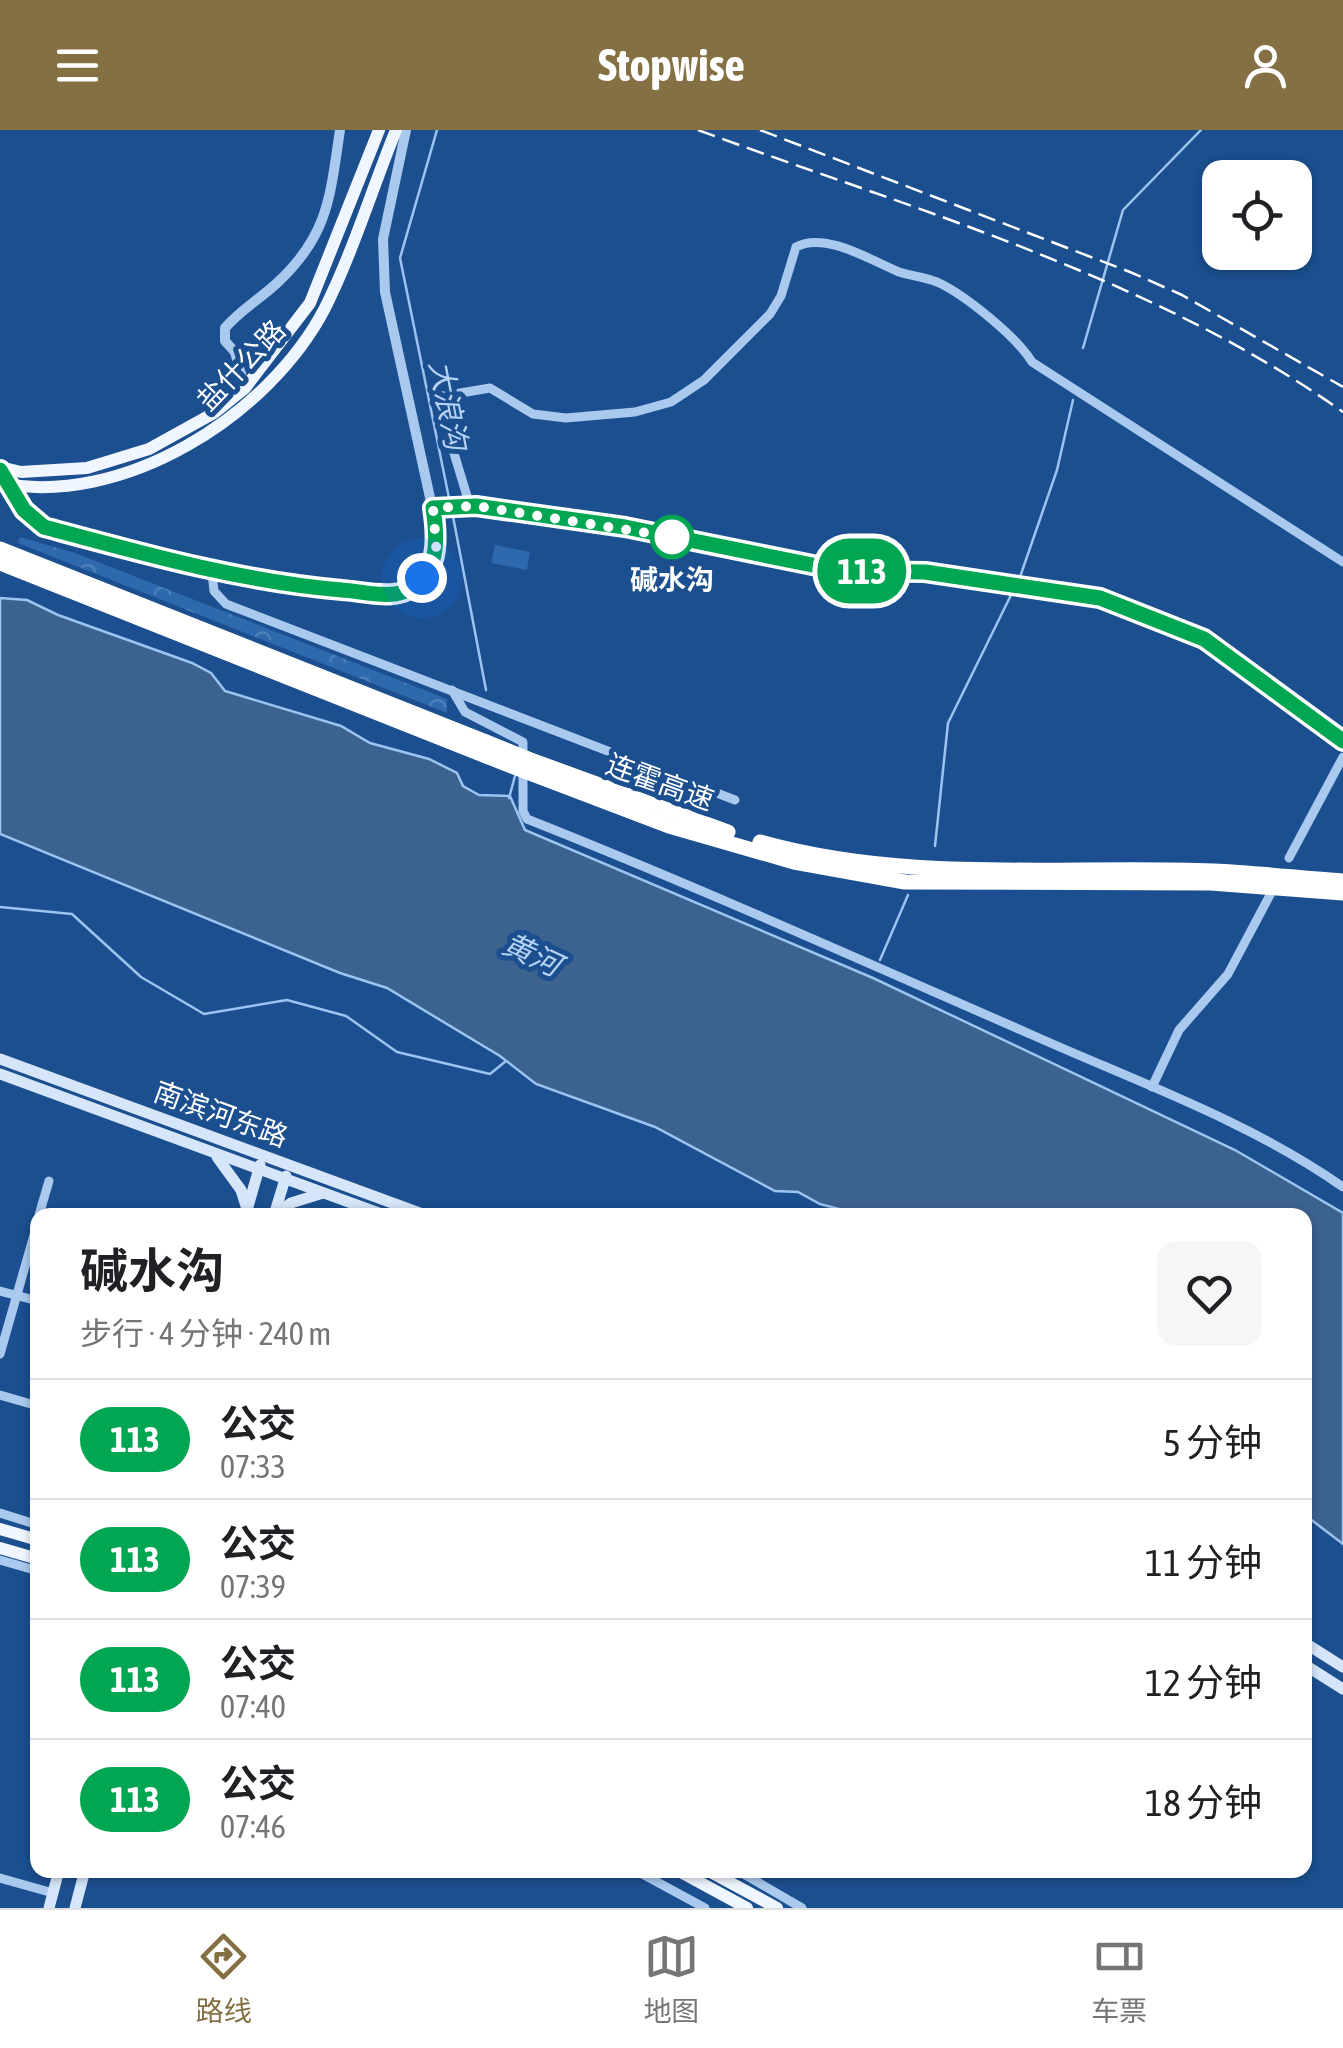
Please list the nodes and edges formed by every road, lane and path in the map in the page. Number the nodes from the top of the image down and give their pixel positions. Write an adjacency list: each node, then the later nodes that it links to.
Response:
1 (340, 130): 5 (street)
2 (380, 130): 6 (main road, 盐什公路)
3 (396, 130): 9 (main road, 盐什公路)
4 (406, 130): 11 (street)
5 (235, 352): 6 (street); 7 (street)
6 (266, 361): 7 (main road, 盐什公路)
7 (245, 388): 8 (main road, 盐什公路)
8 (0, 467)
9 (0, 483)
10 (466, 506): 11 (street); 14 (street); 18 (street)
11 (438, 507): 16 (street)
12 (24, 510): 16 (street)
13 (0, 549): 19 (highway, 连霍高速)
14 (1343, 562)
15 (0, 563): 19 (highway, 连霍高速)
16 (212, 573): 17 (street)
17 (452, 690): 22 (street); 29 (street)
18 (1343, 741)
19 (486, 749): 21 (highway, 连霍高速, bridge)
20 (1343, 756): 23 (street)
21 (527, 766): 24 (highway, 连霍高速); 26 (highway, 连霍高速)
22 (735, 800)
23 (1290, 858)
24 (1343, 881)
25 (1271, 893): 29 (street)
26 (1343, 893)
27 (0, 1058): 31 (main road, 南滨河东路)
28 (0, 1074): 30 (main road, 南滨河东路)
29 (1152, 1087): 36 (street)
30 (215, 1154): 33 (main road, 南滨河东路); 39 (main road)
31 (263, 1156): 32 (main road, 南滨河东路); 33 (main road)
32 (289, 1166): 34 (main road); 44 (main road, 南滨河东路)
33 (259, 1170): 34 (main road, 南滨河东路); 40 (main road)
34 (285, 1180): 37 (main road, 南滨河东路); 41 (main road)
35 (49, 1181): 38 (street)
36 (1343, 1187)
37 (324, 1193): 42 (main road); 43 (main road, 南滨河东路)
38 (41, 1208)
39 (245, 1208)
40 (247, 1208)
41 (277, 1208)
42 (283, 1208)
43 (365, 1208)
44 (406, 1208)
45 (30, 1247): 47 (street)
46 (0, 1290): 47 (street)
47 (17, 1295): 48 (street); 49 (street)
48 (30, 1298)
49 (0, 1354)
50 (0, 1395): 51 (street)
51 (30, 1404)
52 (0, 1513): 53 (street)
53 (30, 1522)
54 (0, 1529): 55 (main road)
55 (30, 1538)
56 (0, 1548): 57 (main road)
57 (30, 1557)
58 (0, 1560): 59 (street)
59 (30, 1568)
60 (1312, 1647): 61 (main road)
61 (1343, 1667)
62 (1312, 1669): 63 (main road)
63 (1343, 1689)
64 (0, 1878): 71 (street)
65 (57, 1878): 71 (main road)
66 (84, 1878): 73 (main road)
67 (650, 1878): 74 (street)
68 (692, 1878): 75 (main road)
69 (722, 1878): 76 (main road)
70 (751, 1878): 77 (street)
71 (53, 1893): 72 (main road)
72 (49, 1908)
73 (76, 1908)
74 (706, 1908)
75 (747, 1908)
76 (777, 1908)
77 (802, 1908)

